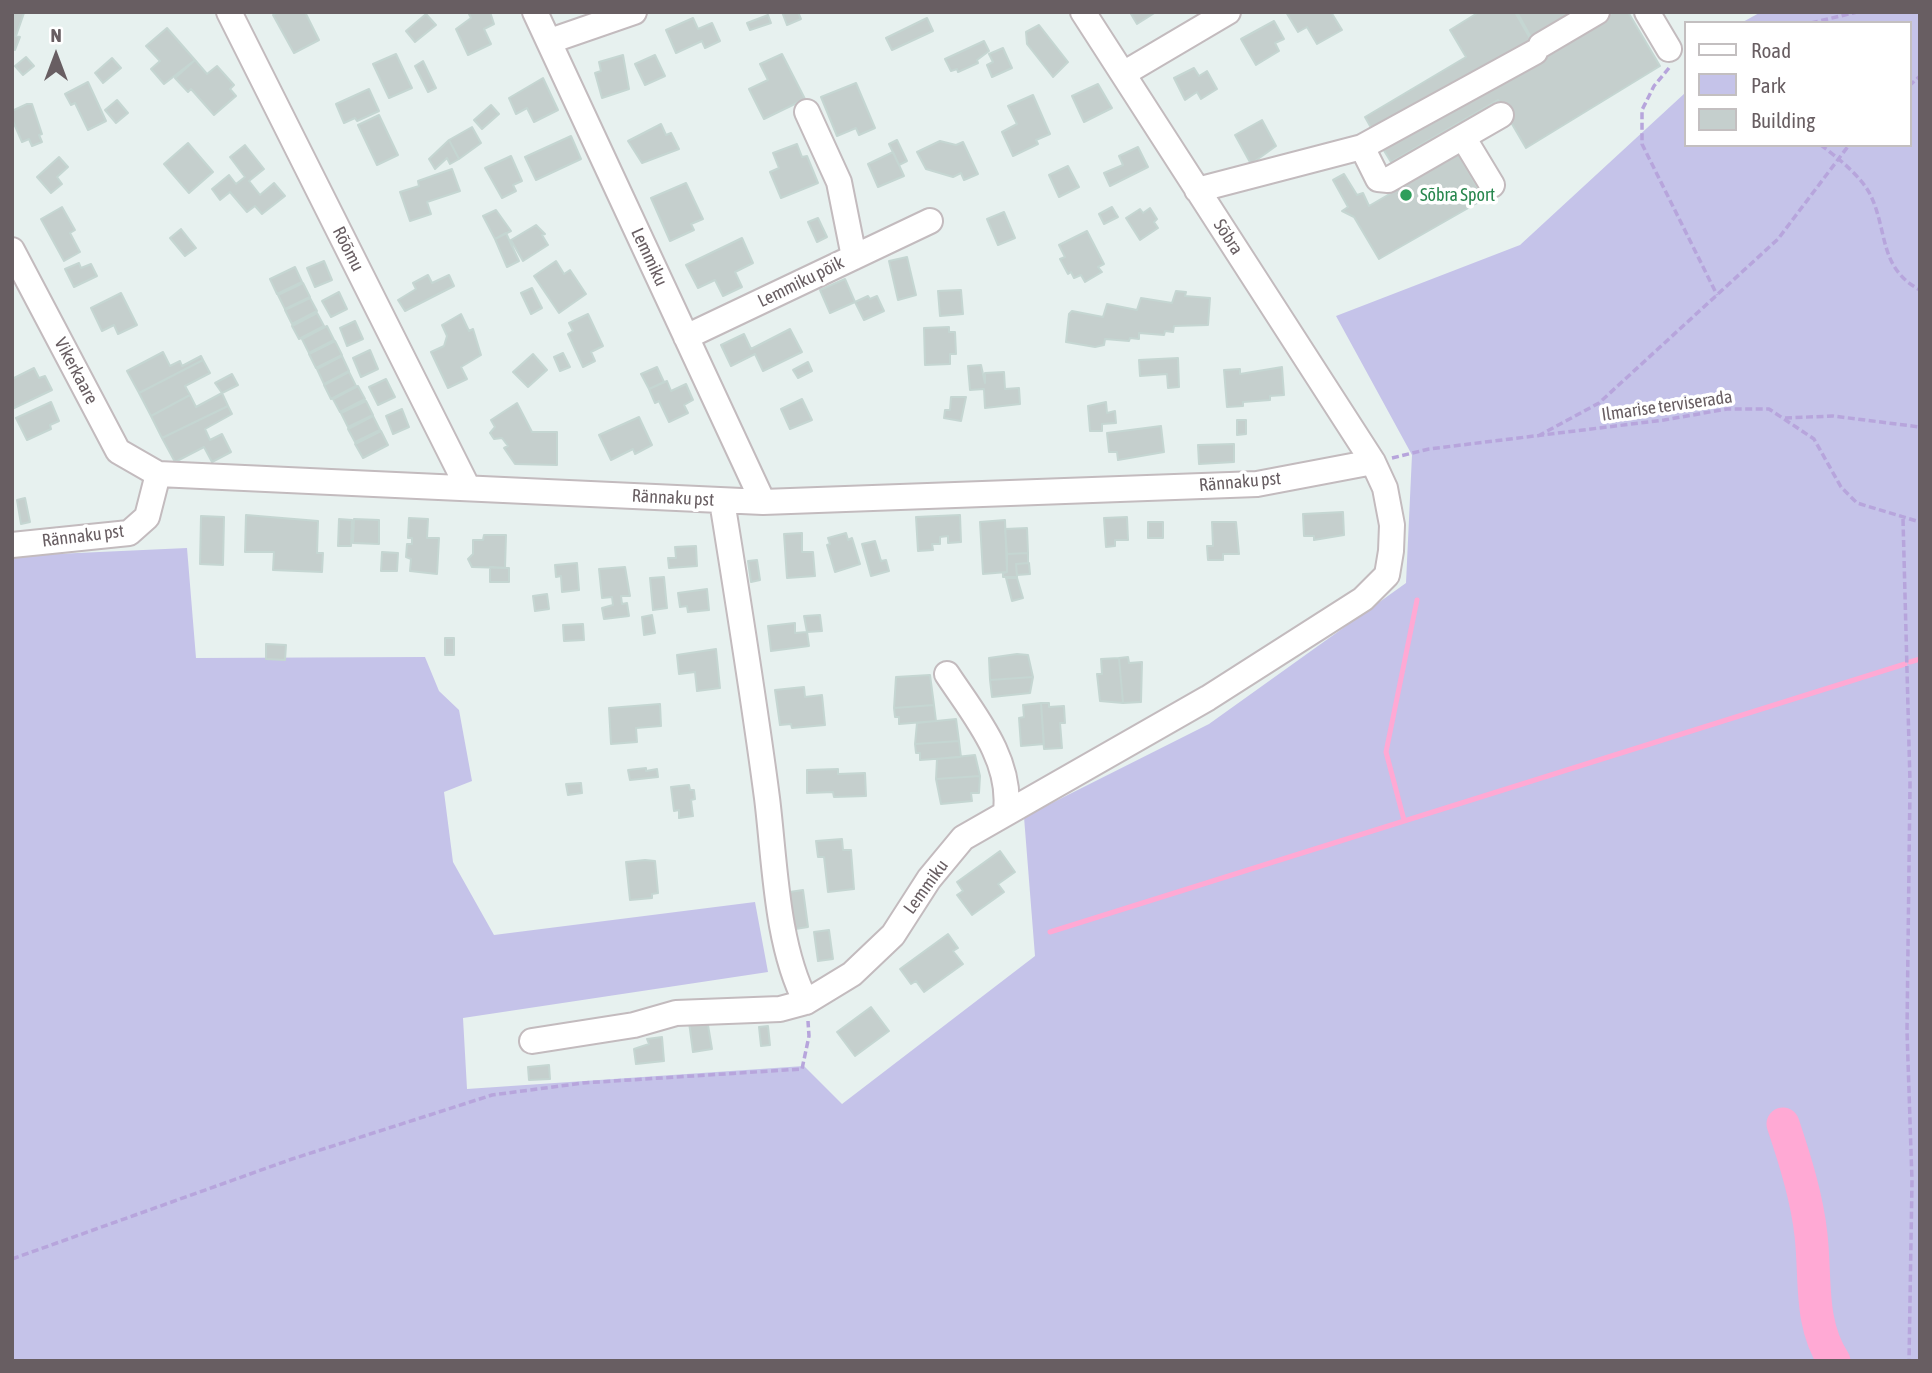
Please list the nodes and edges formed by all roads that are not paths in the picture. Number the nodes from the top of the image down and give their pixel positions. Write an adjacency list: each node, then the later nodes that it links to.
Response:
1 (229, 12): 23 (street, Rõõmu)
2 (535, 12): 8 (street, Lemmiku)
3 (634, 12): 8 (street)
4 (1083, 12): 10 (street, Sõbra)
5 (1228, 12): 10 (street)
6 (1597, 12): 14 (street)
7 (1647, 12): 9 (street)
8 (550, 41): 20 (street, Lemmiku)
9 (1669, 49)
10 (1123, 74): 16 (street, Sõbra)
11 (807, 112): 19 (street, Lemmiku põik)
12 (1501, 115): 13 (street)
13 (1463, 137): 14 (street); 15 (street)
14 (1362, 147): 16 (street)
15 (1492, 185)
16 (1198, 190): 21 (street, Sõbra)
17 (930, 221): 19 (street)
18 (12, 250): 22 (street, Vikerkaare)
19 (854, 257): 20 (street, Lemmiku põik)
20 (686, 337): 25 (street, Lemmiku)
21 (1373, 462): 25 (street, Rännaku pst); 28 (street, Lemmiku)
22 (158, 474): 23 (street, Rännaku pst); 26 (street, Rännaku pst)
23 (467, 486): 24 (street, Rännaku pst)
24 (722, 501): 25 (street, Rännaku pst); 29 (street)
25 (763, 502)
26 (12, 545)
27 (947, 674): 28 (street)
28 (1006, 811): 29 (street, Lemmiku)
29 (806, 1002): 30 (street, Lemmiku)
30 (532, 1041)

